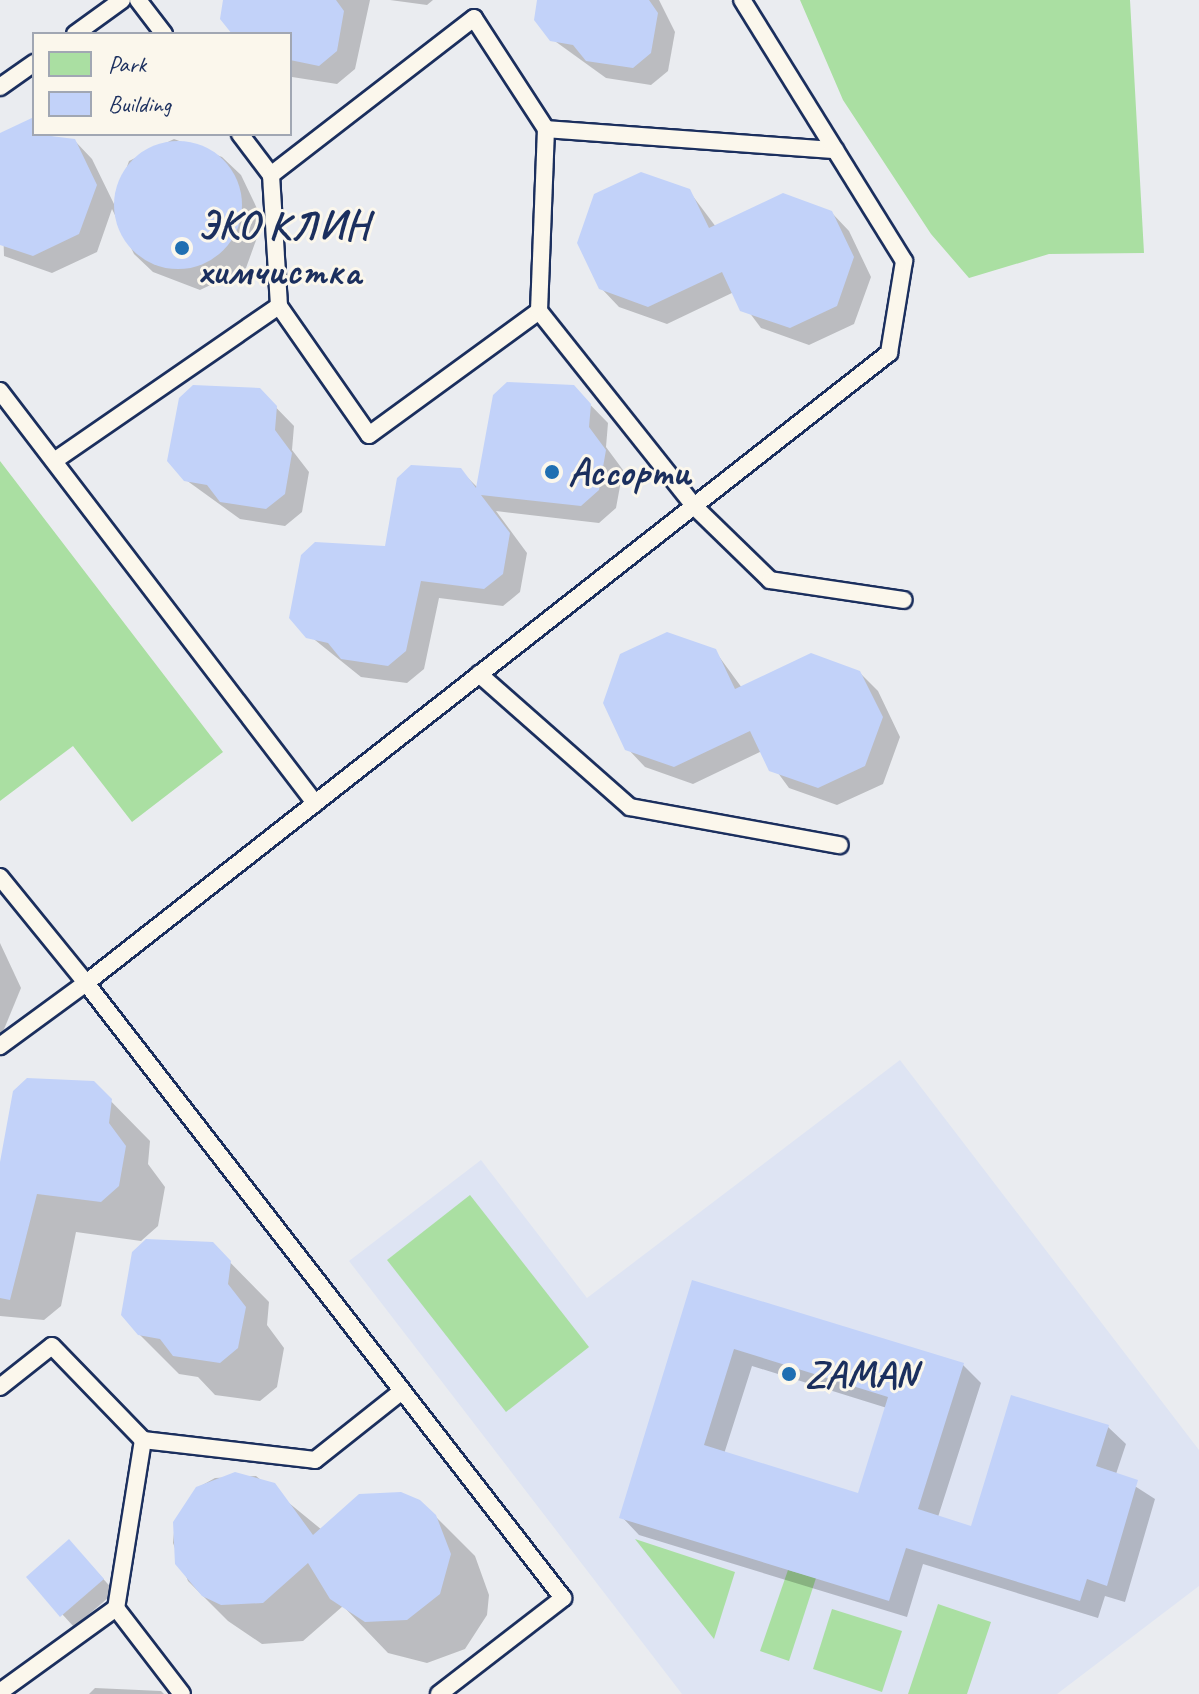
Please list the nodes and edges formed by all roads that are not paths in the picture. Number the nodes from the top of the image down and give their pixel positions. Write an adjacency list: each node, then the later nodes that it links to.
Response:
1 (122, 0): 4 (lane)
2 (138, 0): 5 (lane)
3 (742, 0): 10 (lane)
4 (78, 32)
5 (162, 32)
6 (32, 64): 7 (lane)
7 (0, 87)
8 (546, 129): 10 (lane); 11 (lane); 13 (lane)
9 (242, 136): 11 (lane)
10 (835, 150): 16 (lane)
11 (271, 175): 12 (lane)
12 (279, 306): 13 (lane); 15 (lane)
13 (539, 311): 16 (lane)
14 (0, 391): 15 (lane)
15 (54, 461): 19 (lane)
16 (694, 506): 17 (lane); 18 (lane)
17 (904, 600)
18 (479, 674): 19 (lane); 20 (lane)
19 (315, 803): 22 (lane)
20 (840, 845)
21 (0, 877): 22 (lane)
22 (86, 983): 23 (lane); 25 (lane)
23 (0, 1046)
24 (0, 1387): 26 (lane)
25 (402, 1391): 26 (lane); 30 (lane)
26 (143, 1440): 27 (lane)
27 (116, 1608): 28 (lane); 29 (lane)
28 (0, 1692)
29 (182, 1694)
30 (439, 1694)

